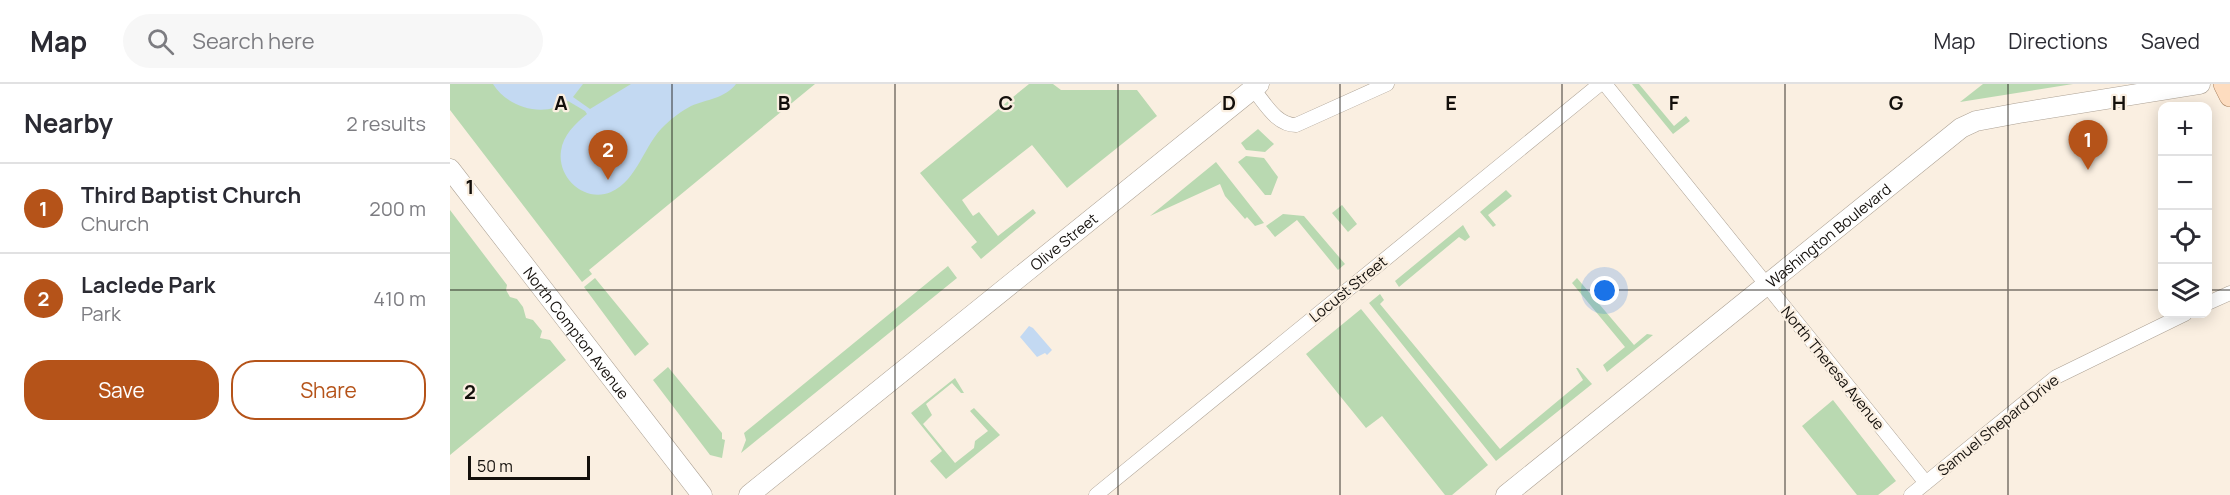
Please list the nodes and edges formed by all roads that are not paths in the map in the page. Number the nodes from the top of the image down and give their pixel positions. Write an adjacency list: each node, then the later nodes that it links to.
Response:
1 (1387, 84): 6 (street, Olive Street)
2 (1600, 84): 16 (street, Locust Street)
3 (1605, 84): 9 (street, North Theresa Avenue)
4 (2200, 84): 9 (main road, Washington Boulevard)
5 (2224, 84): 7 (main road)
6 (1256, 86): 15 (main road, Olive Street)
7 (2230, 96)
8 (450, 169): 14 (main road, North Compton Avenue)
9 (1765, 284): 13 (street, North Theresa Avenue); 17 (main road, Washington Boulevard)
10 (2230, 293): 11 (street)
11 (2212, 301)
12 (2177, 318): 13 (street, Samuel Shepard Drive)
13 (1926, 483): 18 (street, Samuel Shepard Drive)
14 (702, 495)
15 (749, 495)
16 (1096, 495)
17 (1506, 495)
18 (1911, 495)

